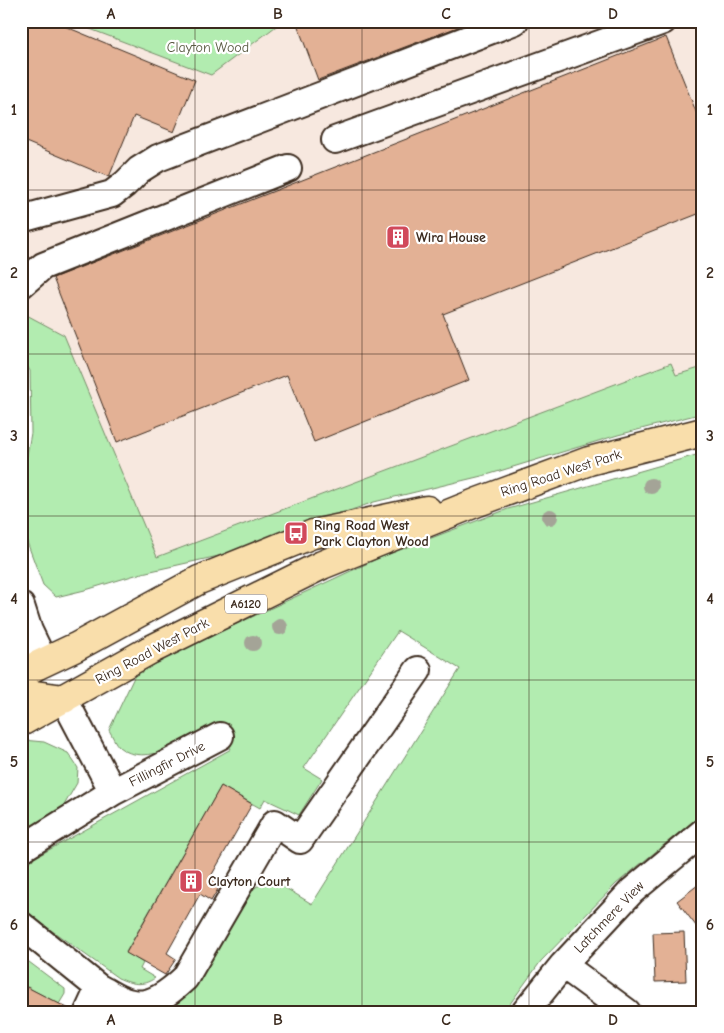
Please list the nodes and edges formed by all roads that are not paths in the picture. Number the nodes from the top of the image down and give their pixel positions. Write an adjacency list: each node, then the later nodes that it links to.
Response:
1 (515, 21): 5 (street)
2 (663, 21): 3 (street)
3 (335, 140)
4 (288, 168): 6 (street)
5 (21, 219)
6 (21, 285)
7 (703, 432): 8 (highway, Ring Road West Park / A6120)
8 (478, 502): 10 (highway, Ring Road West Park / A6120); 11 (highway, Ring Road West Park / A6120)
9 (21, 606): 11 (street)
10 (211, 620): 11 (highway, A6120); 14 (highway, Ring Road West Park / A6120)
11 (33, 667): 14 (highway)
12 (418, 670): 22 (street)
13 (21, 693): 14 (highway)
14 (64, 699): 15 (highway, Ring Road West Park / A6120); 17 (street, Fillingfir Drive)
15 (21, 722)
16 (220, 736): 17 (street, Fillingfir Drive)
17 (113, 792): 19 (street, Fillingfir Drive)
18 (703, 832): 21 (street, Latchmere View)
19 (21, 848)
20 (21, 925): 22 (street)
21 (563, 965): 24 (street, Latchmere View); 25 (street)
22 (98, 988): 23 (street)
23 (88, 1012)
24 (525, 1012)
25 (627, 1012)

